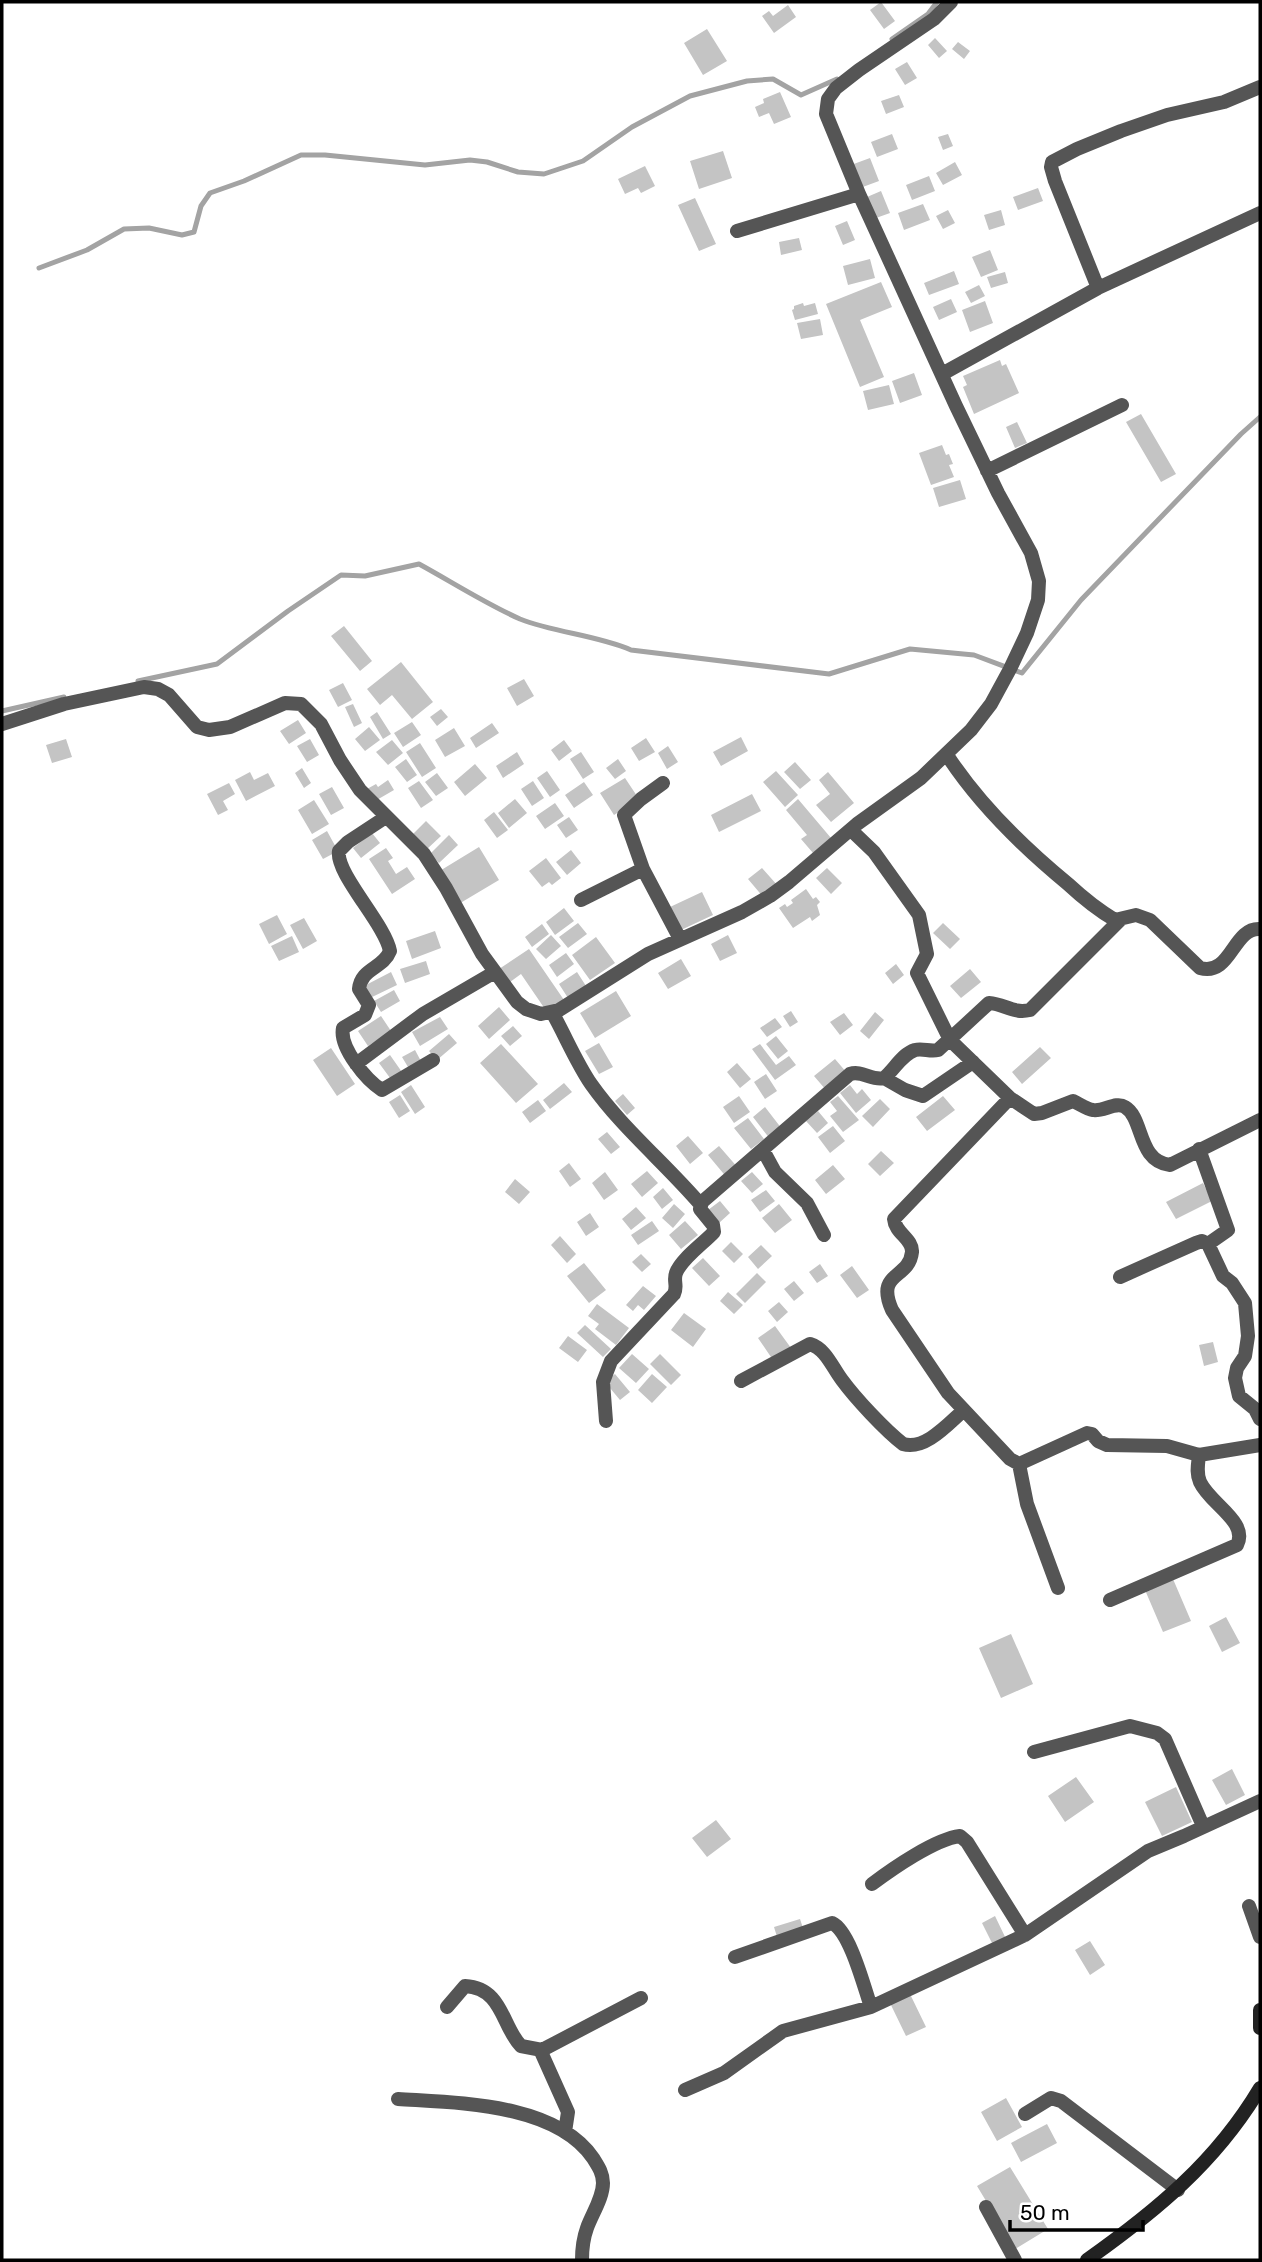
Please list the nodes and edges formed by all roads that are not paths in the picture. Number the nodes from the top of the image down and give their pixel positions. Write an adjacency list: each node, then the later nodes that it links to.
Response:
1 (951, 2): 3 (street)
2 (1260, 87): 6 (street)
3 (859, 194): 5 (street); 7 (street)
4 (1260, 213): 6 (street)
5 (737, 231)
6 (1098, 288): 7 (street)
7 (942, 374): 9 (street)
8 (1122, 405): 9 (street)
9 (987, 471): 11 (street)
10 (2, 724): 13 (street)
11 (947, 755): 14 (street); 17 (street)
12 (663, 783): 15 (street)
13 (386, 817): 20 (street); 25 (street)
14 (851, 830): 19 (street); 22 (street)
15 (643, 869): 16 (street); 19 (street)
16 (581, 900)
17 (1120, 920): 18 (street); 22 (street)
18 (1260, 929)
19 (680, 939): 21 (street)
20 (495, 972): 21 (street); 25 (street)
21 (551, 1012): 31 (street)
22 (950, 1040): 24 (street); 26 (street)
23 (433, 1060): 25 (street)
24 (973, 1062): 26 (street); 27 (street)
25 (356, 1064)
26 (884, 1078): 30 (street)
27 (1010, 1098): 29 (street); 36 (street)
28 (1260, 1120): 29 (street)
29 (1199, 1149): 33 (street)
30 (763, 1150): 31 (street); 32 (street)
31 (701, 1205): 38 (street)
32 (824, 1235)
33 (1208, 1244): 34 (street); 37 (street)
34 (1120, 1277)
35 (741, 1381): 36 (street)
36 (964, 1410): 41 (street)
37 (1260, 1419)
38 (606, 1422)
39 (1260, 1445): 40 (street)
40 (1199, 1455): 41 (street); 43 (street)
41 (1019, 1464): 42 (street)
42 (1058, 1588)
43 (1111, 1600)
44 (1034, 1752): 46 (street)
45 (1260, 1801): 46 (street)
46 (1203, 1826): 49 (street)
47 (872, 1884): 49 (street)
48 (1249, 1906): 50 (street)
49 (1025, 1935): 54 (street)
50 (1260, 1937)
51 (735, 1957): 54 (street)
52 (641, 1998): 57 (street)
53 (447, 2007): 57 (street)
54 (871, 2007): 58 (street)
55 (1260, 2010): 56 (street)
56 (1260, 2028)
57 (542, 2050): 62 (street)
58 (685, 2090)
59 (1258, 2096): 63 (street)
60 (398, 2099): 62 (street)
61 (1025, 2114): 63 (street)
62 (565, 2132): 65 (street)
63 (1178, 2190): 67 (street)
64 (986, 2207): 66 (street)
65 (582, 2260)
66 (1015, 2260)
67 (1087, 2260)

